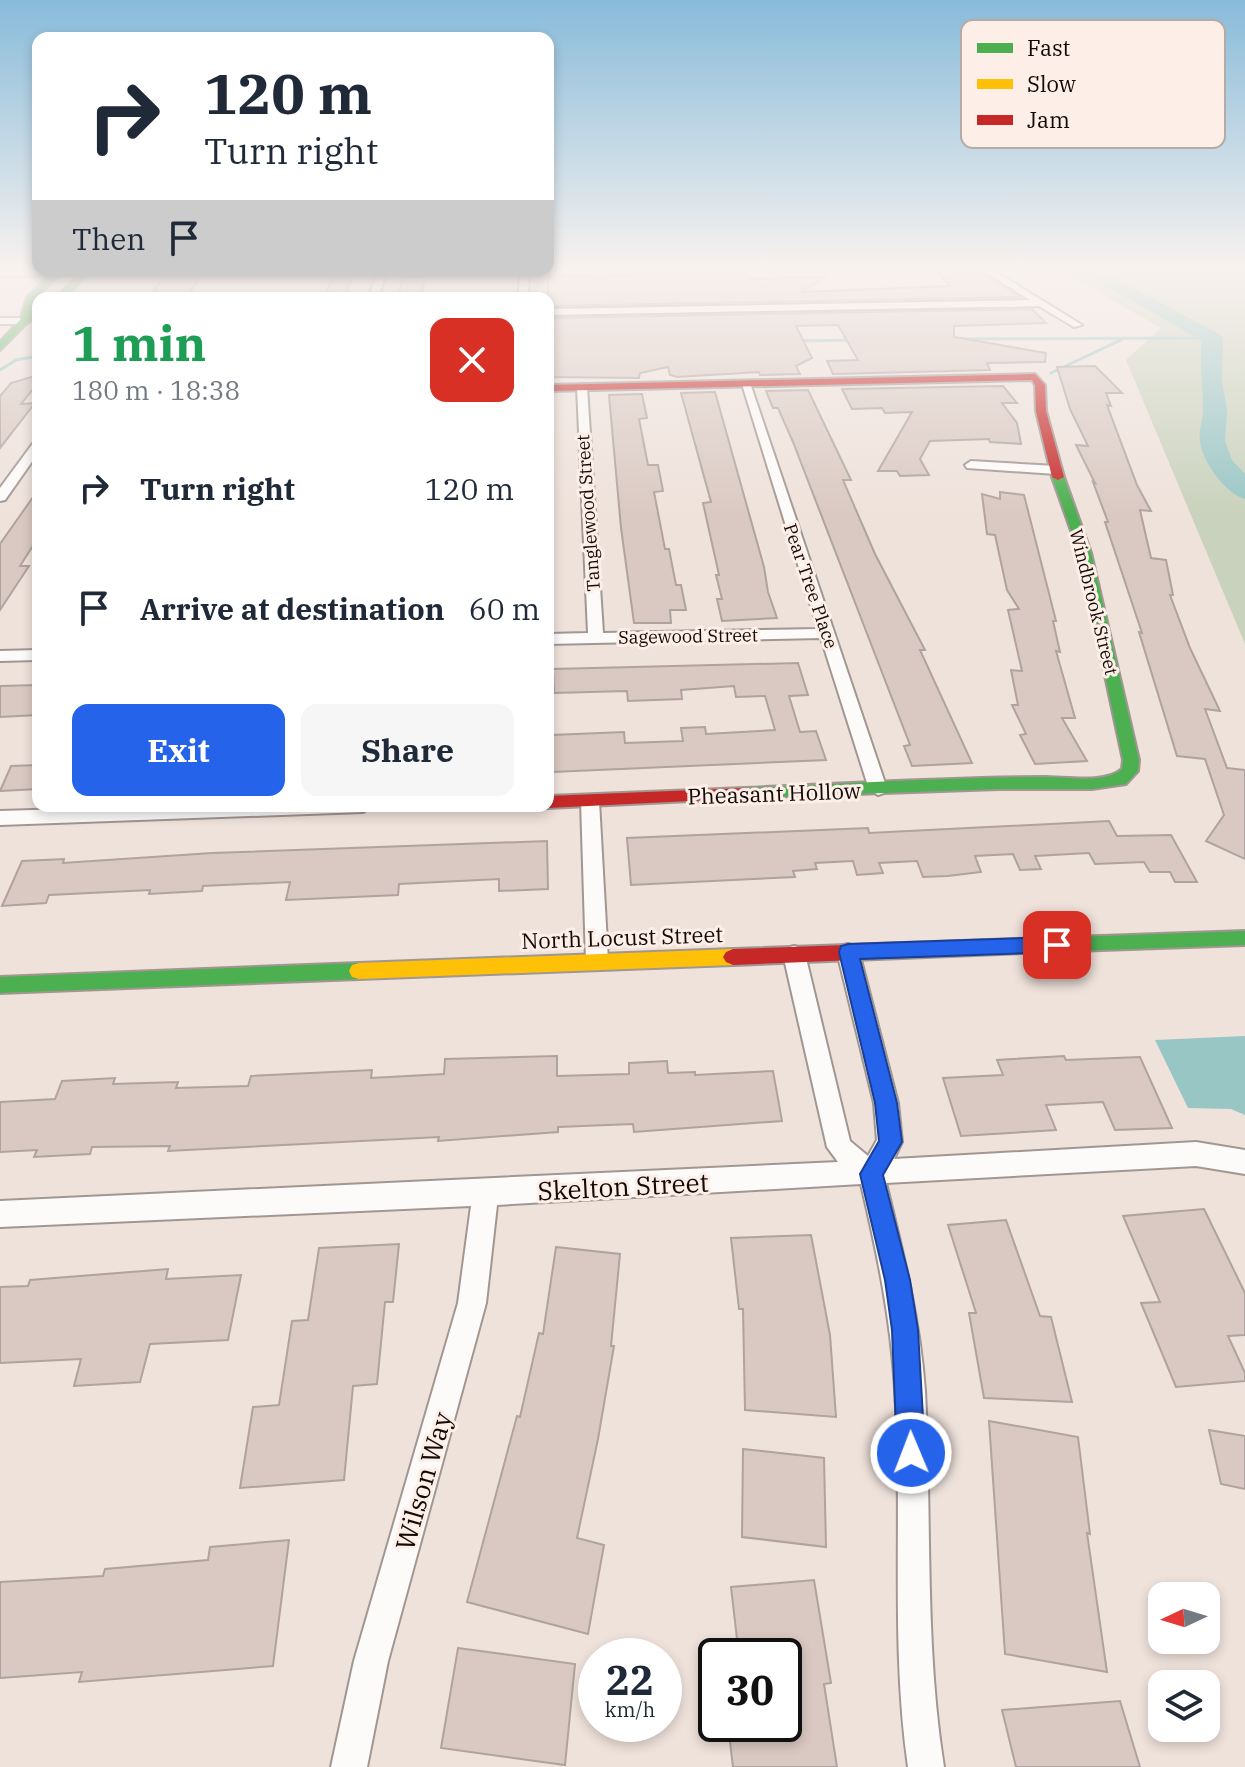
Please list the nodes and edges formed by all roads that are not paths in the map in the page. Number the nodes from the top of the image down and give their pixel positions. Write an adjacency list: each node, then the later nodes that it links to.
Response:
1 (745, 383): 2 (street); 6 (street, Windbrook Street); 8 (street, Pear Tree Place)
2 (582, 387): 3 (street); 9 (street, Tanglewood Street)
3 (554, 388)
4 (32, 453): 7 (street)
5 (971, 465): 6 (street)
6 (1056, 470): 13 (street, Windbrook Street)
7 (0, 497)
8 (828, 633): 9 (street, Sagewood Street); 14 (street, Pear Tree Place)
9 (596, 638): 10 (street, Sagewood Street)
10 (554, 639)
11 (32, 655): 12 (street)
12 (0, 656)
13 (1120, 780): 14 (street, Pheasant Hollow)
14 (878, 789): 15 (street, Pheasant Hollow)
15 (590, 801): 16 (street, Pheasant Hollow); 22 (street)
16 (554, 802)
17 (214, 812): 18 (street)
18 (3, 823)
19 (1245, 938): 20 (street, North Locust Street)
20 (848, 952): 21 (street, North Locust Street); 25 (street)
21 (794, 954): 22 (street, North Locust Street); 25 (street)
22 (597, 961): 23 (street, North Locust Street)
23 (0, 985)
24 (1245, 1162): 25 (street, Skelton Street)
25 (871, 1174): 26 (street, Skelton Street); 29 (street)
26 (486, 1193): 27 (street, Skelton Street); 28 (street, Wilson Way)
27 (0, 1214)
28 (349, 1767)
29 (926, 1767)

